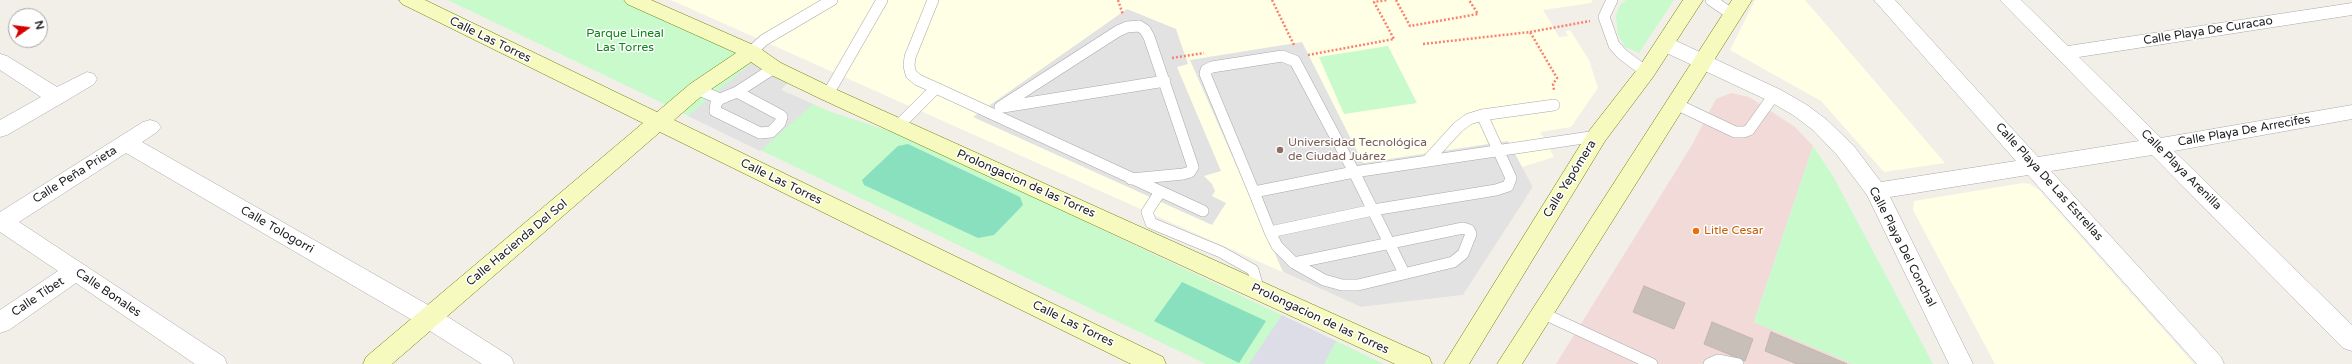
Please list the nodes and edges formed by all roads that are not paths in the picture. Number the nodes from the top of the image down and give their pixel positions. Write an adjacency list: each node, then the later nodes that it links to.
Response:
1 (409, 0): 35 (main road, Calle Las Torres)
2 (634, 0): 14 (main road, Prolongacion de las Torres)
3 (832, 0): 14 (lane)
4 (882, 0): 25 (lane)
5 (933, 0): 22 (lane)
6 (1612, 0): 19 (lane)
7 (1694, 0): 13 (main road, Calle Yepómera)
8 (1711, 0): 11 (lane)
9 (1884, 0): 44 (street, Calle Playa De Las Estrellas)
10 (2010, 0): 15 (street, Calle Playa Arenilla)
11 (1738, 8): 17 (main road)
12 (2352, 9): 15 (street, Calle Playa De Curacao)
13 (1665, 44): 17 (street, Calle Playa Del Conchal); 19 (main road, Calle Yepómera)
14 (750, 52): 18 (main road, Prolongacion de las Torres); 23 (main road, Calle Hacienda Del Sol)
15 (2064, 53): 41 (street, Calle Playa Arenilla)
16 (0, 61): 27 (street)
17 (1703, 62): 26 (street, Calle Playa Del Conchal); 29 (main road)
18 (774, 68): 24 (lane); 25 (main road, Prolongacion de las Torres)
19 (1646, 72): 39 (main road, Calle Yepómera)
20 (87, 80): 27 (street)
21 (1165, 81): 31 (lane); 31 (lane); 46 (lane)
22 (936, 88): 32 (lane); 36 (lane)
23 (697, 89): 28 (lane); 35 (main road, Calle Hacienda Del Sol)
24 (737, 92): 28 (lane); 28 (lane)
25 (828, 94): 36 (main road, Prolongacion de las Torres)
26 (1774, 95): 29 (lane); 47 (street, Calle Playa Del Conchal)
27 (57, 96): 38 (street)
28 (720, 99)
29 (1676, 104): 59 (main road)
30 (1554, 105): 34 (lane)
31 (1000, 107): 32 (lane)
32 (982, 110): 46 (lane)
33 (2352, 112): 41 (street, Calle Playa De Arrecifes)
34 (1482, 115): 42 (lane); 43 (lane)
35 (660, 123): 60 (main road, Calle Hacienda Del Sol); 66 (main road, Calle Las Torres)
36 (898, 126): 58 (main road, Prolongacion de las Torres)
37 (150, 128): 40 (street, Calle Peña Prieta)
38 (0, 130)
39 (1596, 136): 42 (lane); 68 (main road, Calle Yepómera)
40 (126, 143): 52 (street, Calle Peña Prieta); 60 (street, Calle Tologorri)
41 (2158, 146): 44 (street, Calle Playa De Arrecifes); 62 (street, Calle Playa Arenilla)
42 (1500, 150): 43 (lane); 50 (lane)
43 (1427, 161): 45 (lane)
44 (2034, 165): 47 (street, Calle Playa De Arrecifes); 74 (street, Calle Playa De Las Estrellas)
45 (1354, 172): 49 (lane); 49 (lane); 50 (lane)
46 (1131, 179): 48 (lane)
47 (1876, 191): 73 (street, Calle Playa Del Conchal)
48 (1160, 192): 51 (lane); 58 (lane)
49 (1254, 192): 53 (lane)
50 (1373, 210): 53 (lane); 54 (lane)
51 (1203, 211)
52 (1, 222): 56 (street, Calle Bonales)
53 (1270, 232): 55 (lane)
54 (1389, 243): 55 (lane); 57 (lane); 57 (lane)
55 (1294, 263): 57 (lane)
56 (76, 271): 61 (street, Calle Tíbet); 63 (street, Calle Bonales)
57 (1404, 273)
58 (1259, 290): 67 (main road, Prolongacion de las Torres)
59 (1542, 313): 69 (main road); 70 (lane)
60 (428, 317): 64 (main road, Calle Hacienda Del Sol); 65 (street, Calle Tologorri)
61 (0, 323)
62 (2352, 341)
63 (215, 364)
64 (375, 364)
65 (502, 364)
66 (1154, 364)
67 (1420, 364)
68 (1456, 364)
69 (1509, 364)
70 (1652, 364)
71 (1709, 364): 72 (lane)
72 (1738, 364)
73 (1961, 364)
74 (2212, 364)

